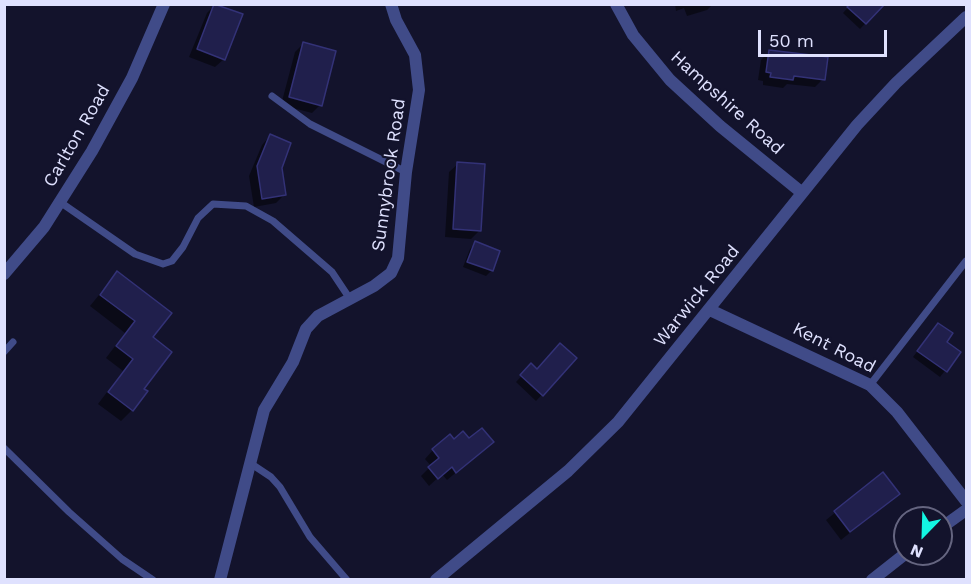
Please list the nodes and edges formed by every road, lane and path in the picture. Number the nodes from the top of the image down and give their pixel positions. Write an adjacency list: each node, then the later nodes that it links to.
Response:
1 (164, 4): 8 (street, Carlton Road)
2 (391, 4): 6 (street, Sunnybrook Road)
3 (616, 4): 7 (street, Hampshire Road)
4 (966, 16): 7 (street, Warwick Road)
5 (272, 96): 6 (lane)
6 (406, 172): 11 (street, Sunnybrook Road)
7 (801, 192): 12 (street, Warwick Road)
8 (60, 202): 10 (street, Carlton Road); 11 (lane)
9 (966, 261): 15 (lane)
10 (4, 274)
11 (350, 299): 17 (street, Sunnybrook Road)
12 (710, 309): 15 (street, Kent Road); 25 (street, Warwick Road)
13 (13, 342): 14 (lane)
14 (4, 352)
15 (870, 385): 18 (street, Kent Road)
16 (4, 448): 22 (lane)
17 (249, 463): 23 (street, Sunnybrook Road); 24 (lane)
18 (966, 501)
19 (966, 510): 20 (street)
20 (953, 519)
21 (893, 563): 26 (street)
22 (153, 579)
23 (220, 579)
24 (347, 579)
25 (436, 579)
26 (872, 579)

